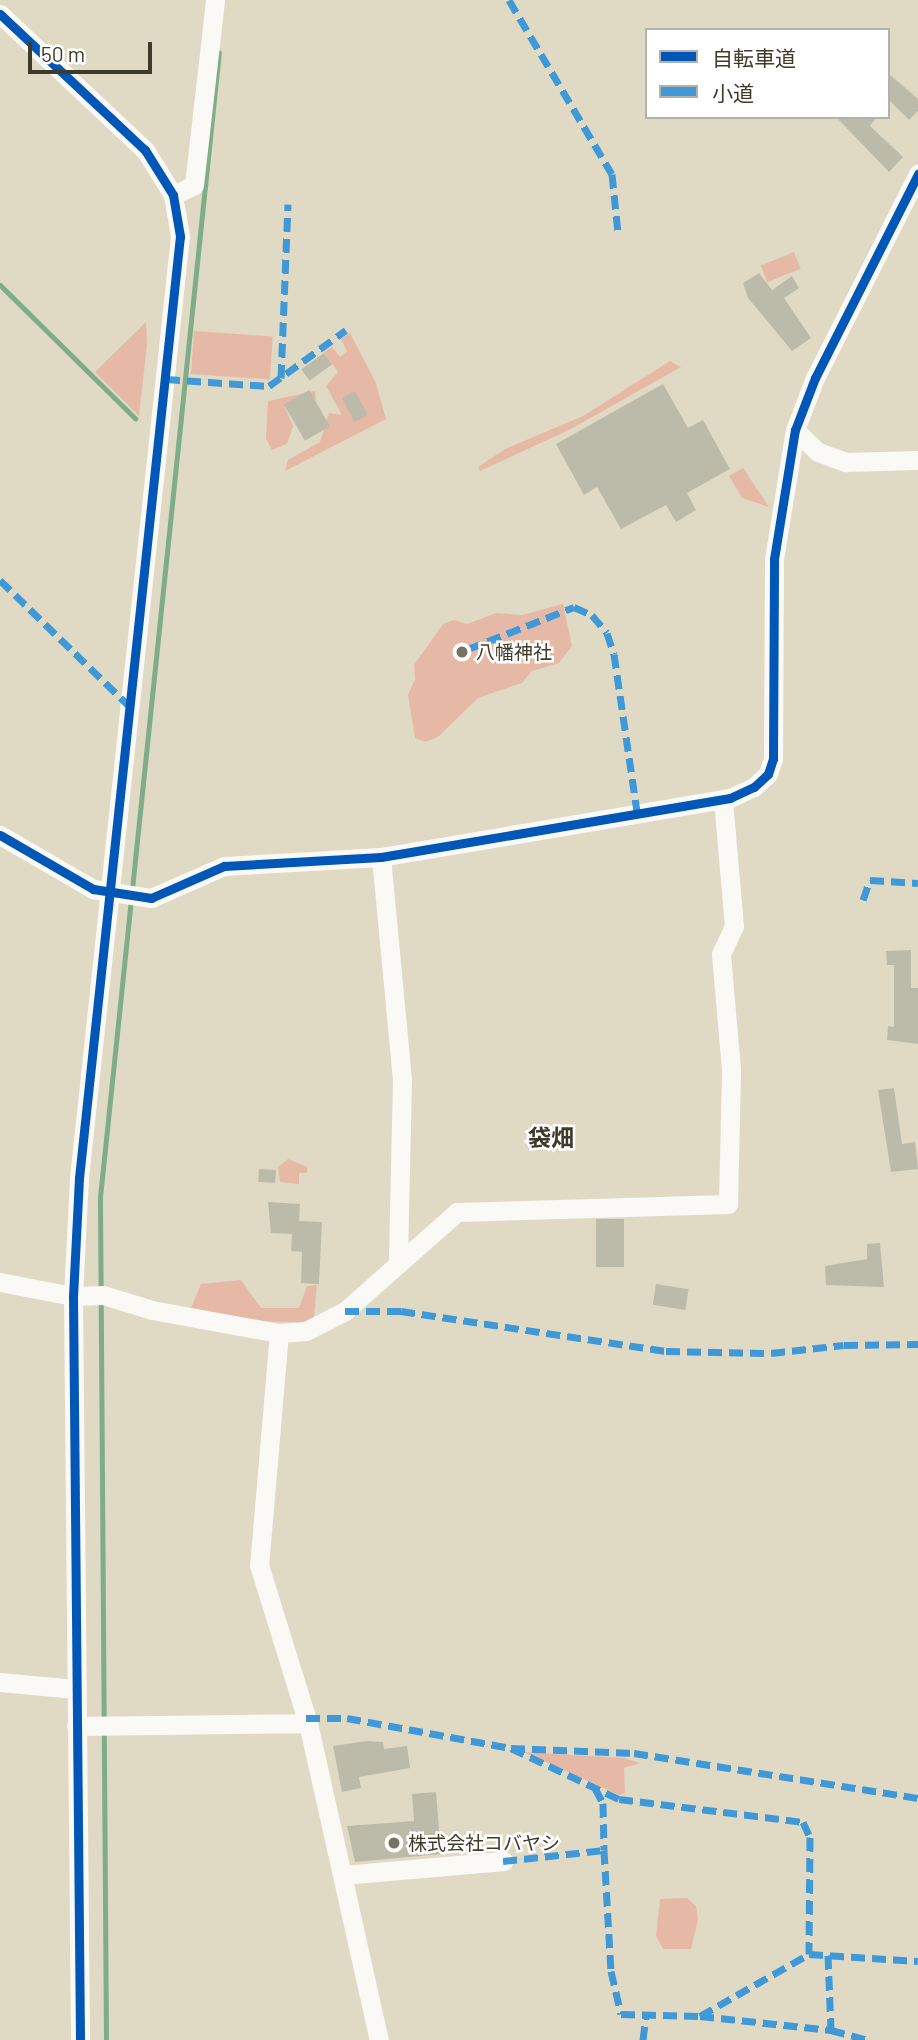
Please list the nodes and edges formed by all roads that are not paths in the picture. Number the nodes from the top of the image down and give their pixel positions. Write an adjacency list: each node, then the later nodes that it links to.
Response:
1 (215, 0): 4 (street)
2 (0, 15): 4 (street)
3 (918, 174): 5 (street)
4 (173, 195): 10 (street)
5 (795, 430): 6 (street); 7 (street)
6 (918, 460)
7 (723, 799): 9 (street); 11 (street)
8 (0, 835): 10 (street)
9 (381, 857): 10 (street); 11 (street)
10 (123, 895): 13 (street)
11 (398, 1259): 14 (street)
12 (0, 1282): 13 (street)
13 (89, 1295): 14 (street); 16 (street)
14 (279, 1333): 17 (street)
15 (0, 1682): 16 (street)
16 (76, 1689): 18 (street)
17 (308, 1723): 18 (street); 20 (street)
18 (93, 1725): 21 (street)
19 (503, 1861): 20 (street)
20 (343, 1875): 22 (street)
21 (80, 2040)
22 (379, 2040)

